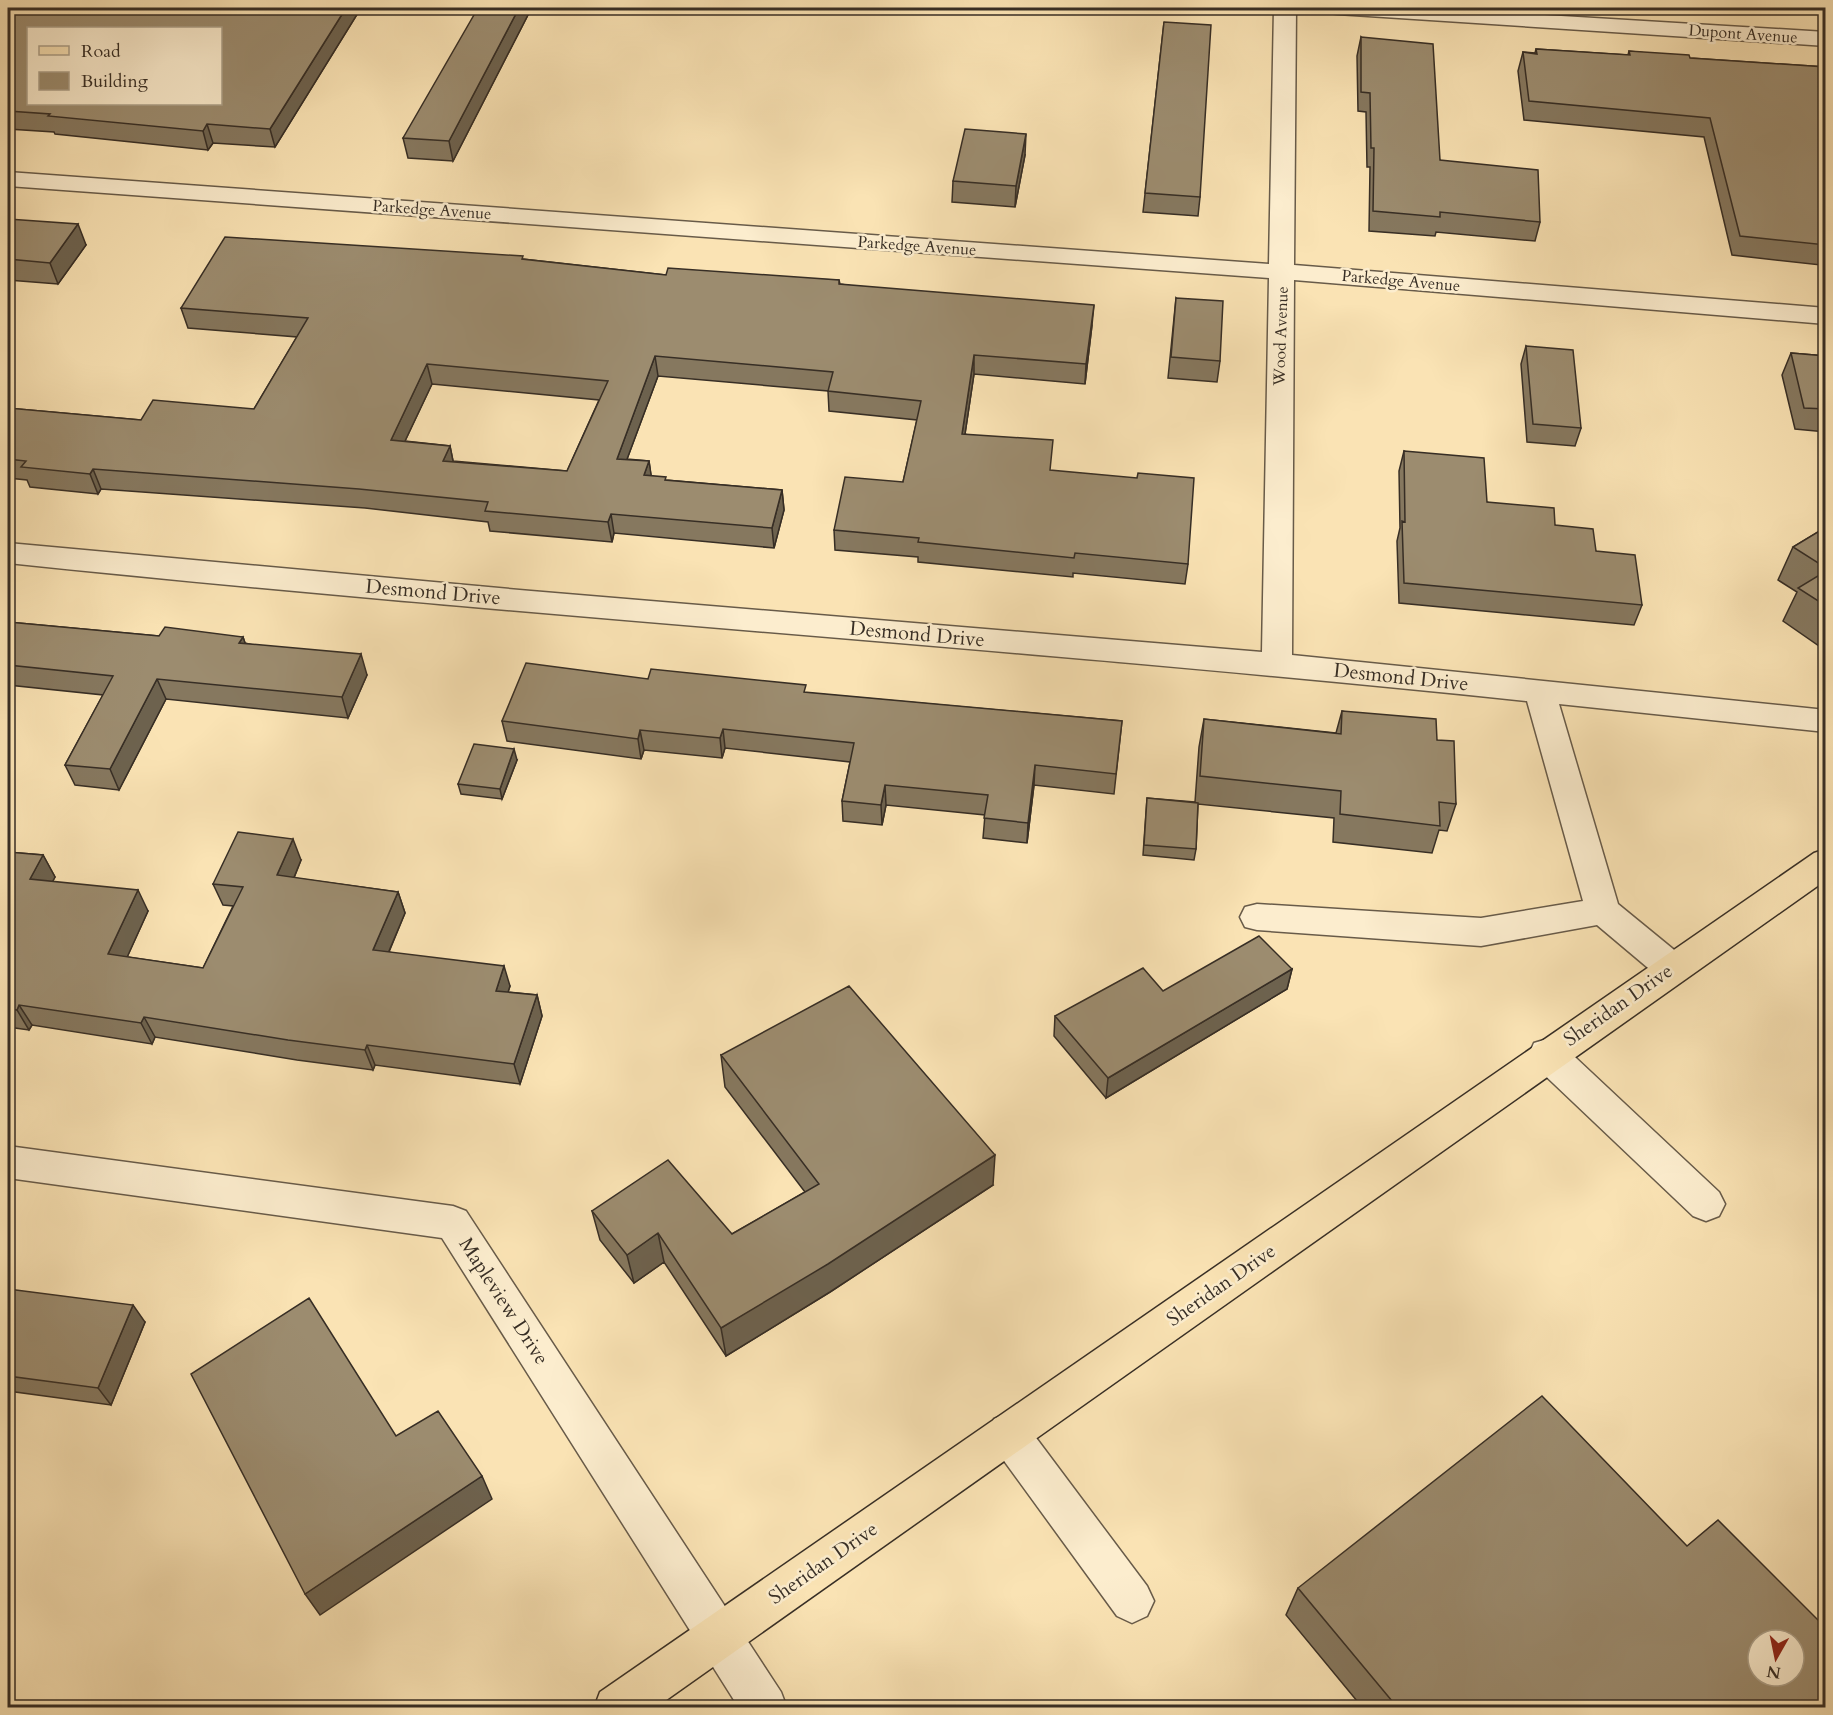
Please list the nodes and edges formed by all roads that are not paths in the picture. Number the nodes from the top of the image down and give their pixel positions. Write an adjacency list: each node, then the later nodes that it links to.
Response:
1 (1285, 8): 5 (street, Wood Avenue)
2 (1337, 8): 3 (street, Dupont Avenue)
3 (1826, 39)
4 (8, 178): 5 (street, Parkedge Avenue)
5 (1283, 272): 6 (street, Parkedge Avenue); 8 (street, Wood Avenue)
6 (1826, 316)
7 (8, 553): 8 (street, Desmond Drive)
8 (1277, 664): 9 (street, Desmond Drive)
9 (1540, 692): 10 (street, Desmond Drive); 12 (street)
10 (1826, 721)
11 (1826, 862): 14 (main road, Sheridan Drive)
12 (1603, 911): 13 (street); 14 (street)
13 (1257, 918)
14 (1672, 968): 15 (main road, Sheridan Drive)
15 (1547, 1054): 17 (street); 18 (main road, Sheridan Drive)
16 (8, 1162): 20 (street, Mapleview Drive)
17 (1706, 1204)
18 (1008, 1433): 19 (street); 20 (main road, Sheridan Drive)
19 (1132, 1601)
20 (720, 1635): 21 (main road, Sheridan Drive); 22 (street, Mapleview Drive)
21 (616, 1707)
22 (765, 1707)

